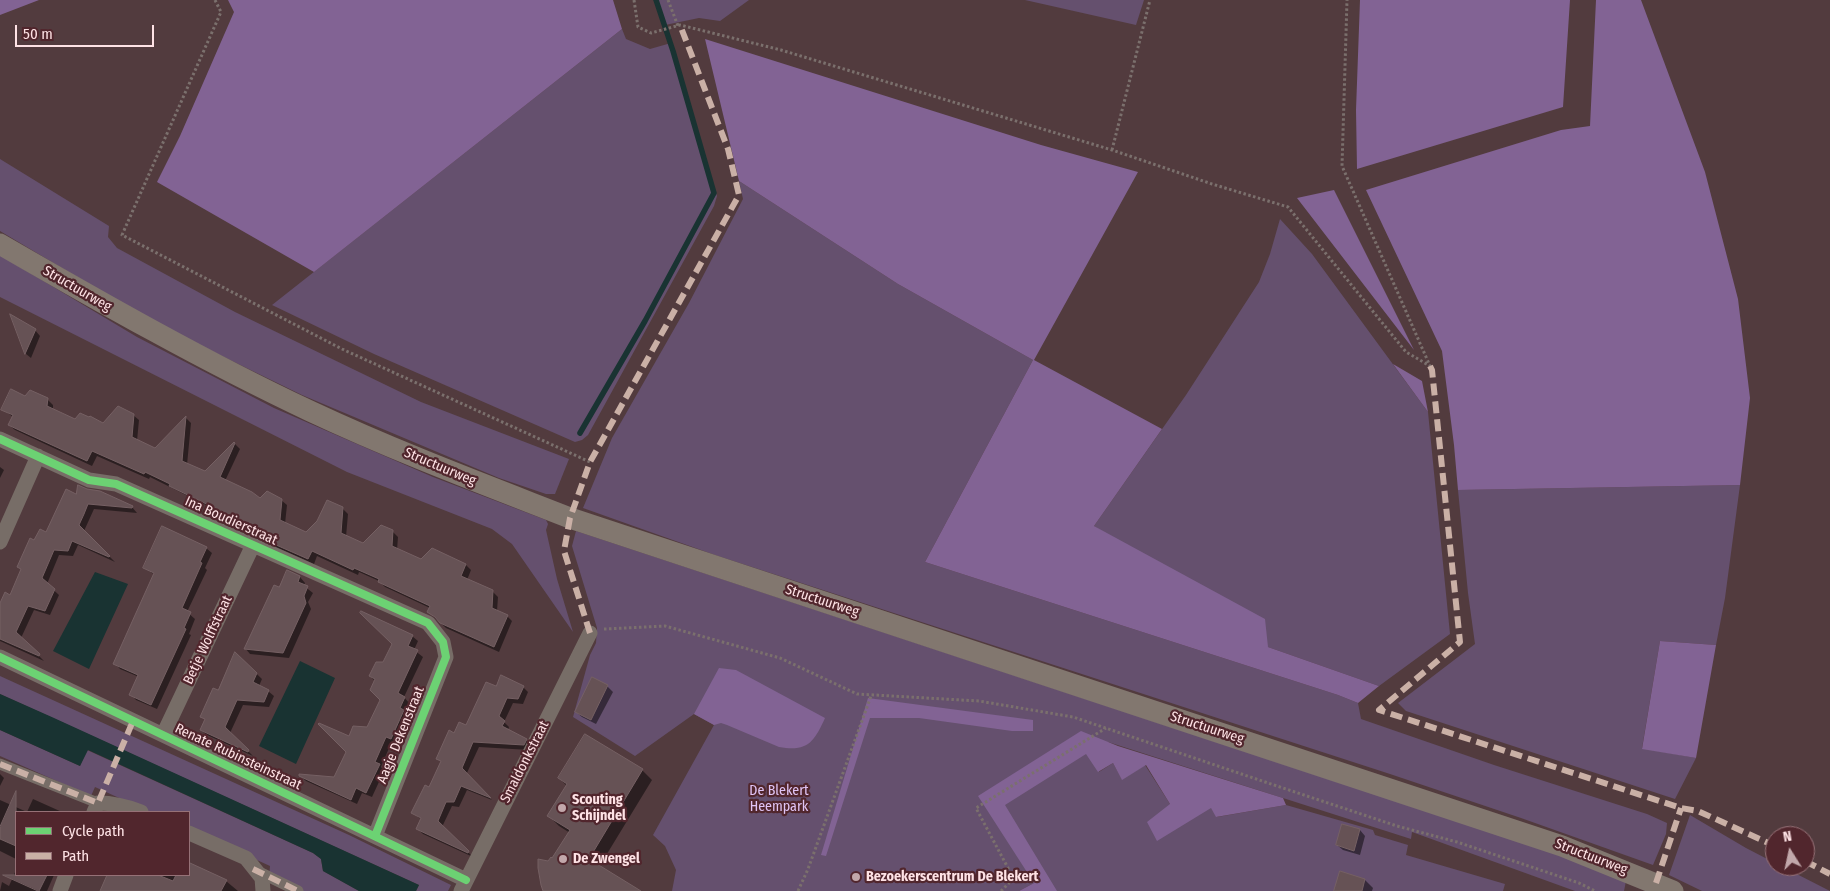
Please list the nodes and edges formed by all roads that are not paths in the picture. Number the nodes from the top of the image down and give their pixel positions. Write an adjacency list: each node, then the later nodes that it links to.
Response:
1 (0, 244): 21 (main road, Structuurweg)
2 (0, 439): 3 (street, Ina Boudierstraat)
3 (38, 456): 4 (street); 5 (street, Ina Boudierstraat)
4 (0, 542)
5 (253, 545): 7 (street, Ina Boudierstraat); 9 (street, Betje Wolffstraat)
6 (590, 633): 17 (street, Smaldonkstraat)
7 (443, 642): 14 (street, Aagje Dekenstraat)
8 (0, 657): 9 (street, Renate Rubinsteinstraat)
9 (163, 735): 14 (street, Renate Rubinsteinstraat)
10 (0, 764): 11 (street)
11 (96, 808): 12 (street)
12 (138, 811)
13 (190, 833): 15 (street)
14 (375, 836): 17 (street, Renate Rubinsteinstraat)
15 (254, 869): 19 (street); 20 (street)
16 (66, 876): 18 (street)
17 (464, 885)
18 (60, 891)
19 (263, 891)
20 (298, 891)
21 (1673, 891)

